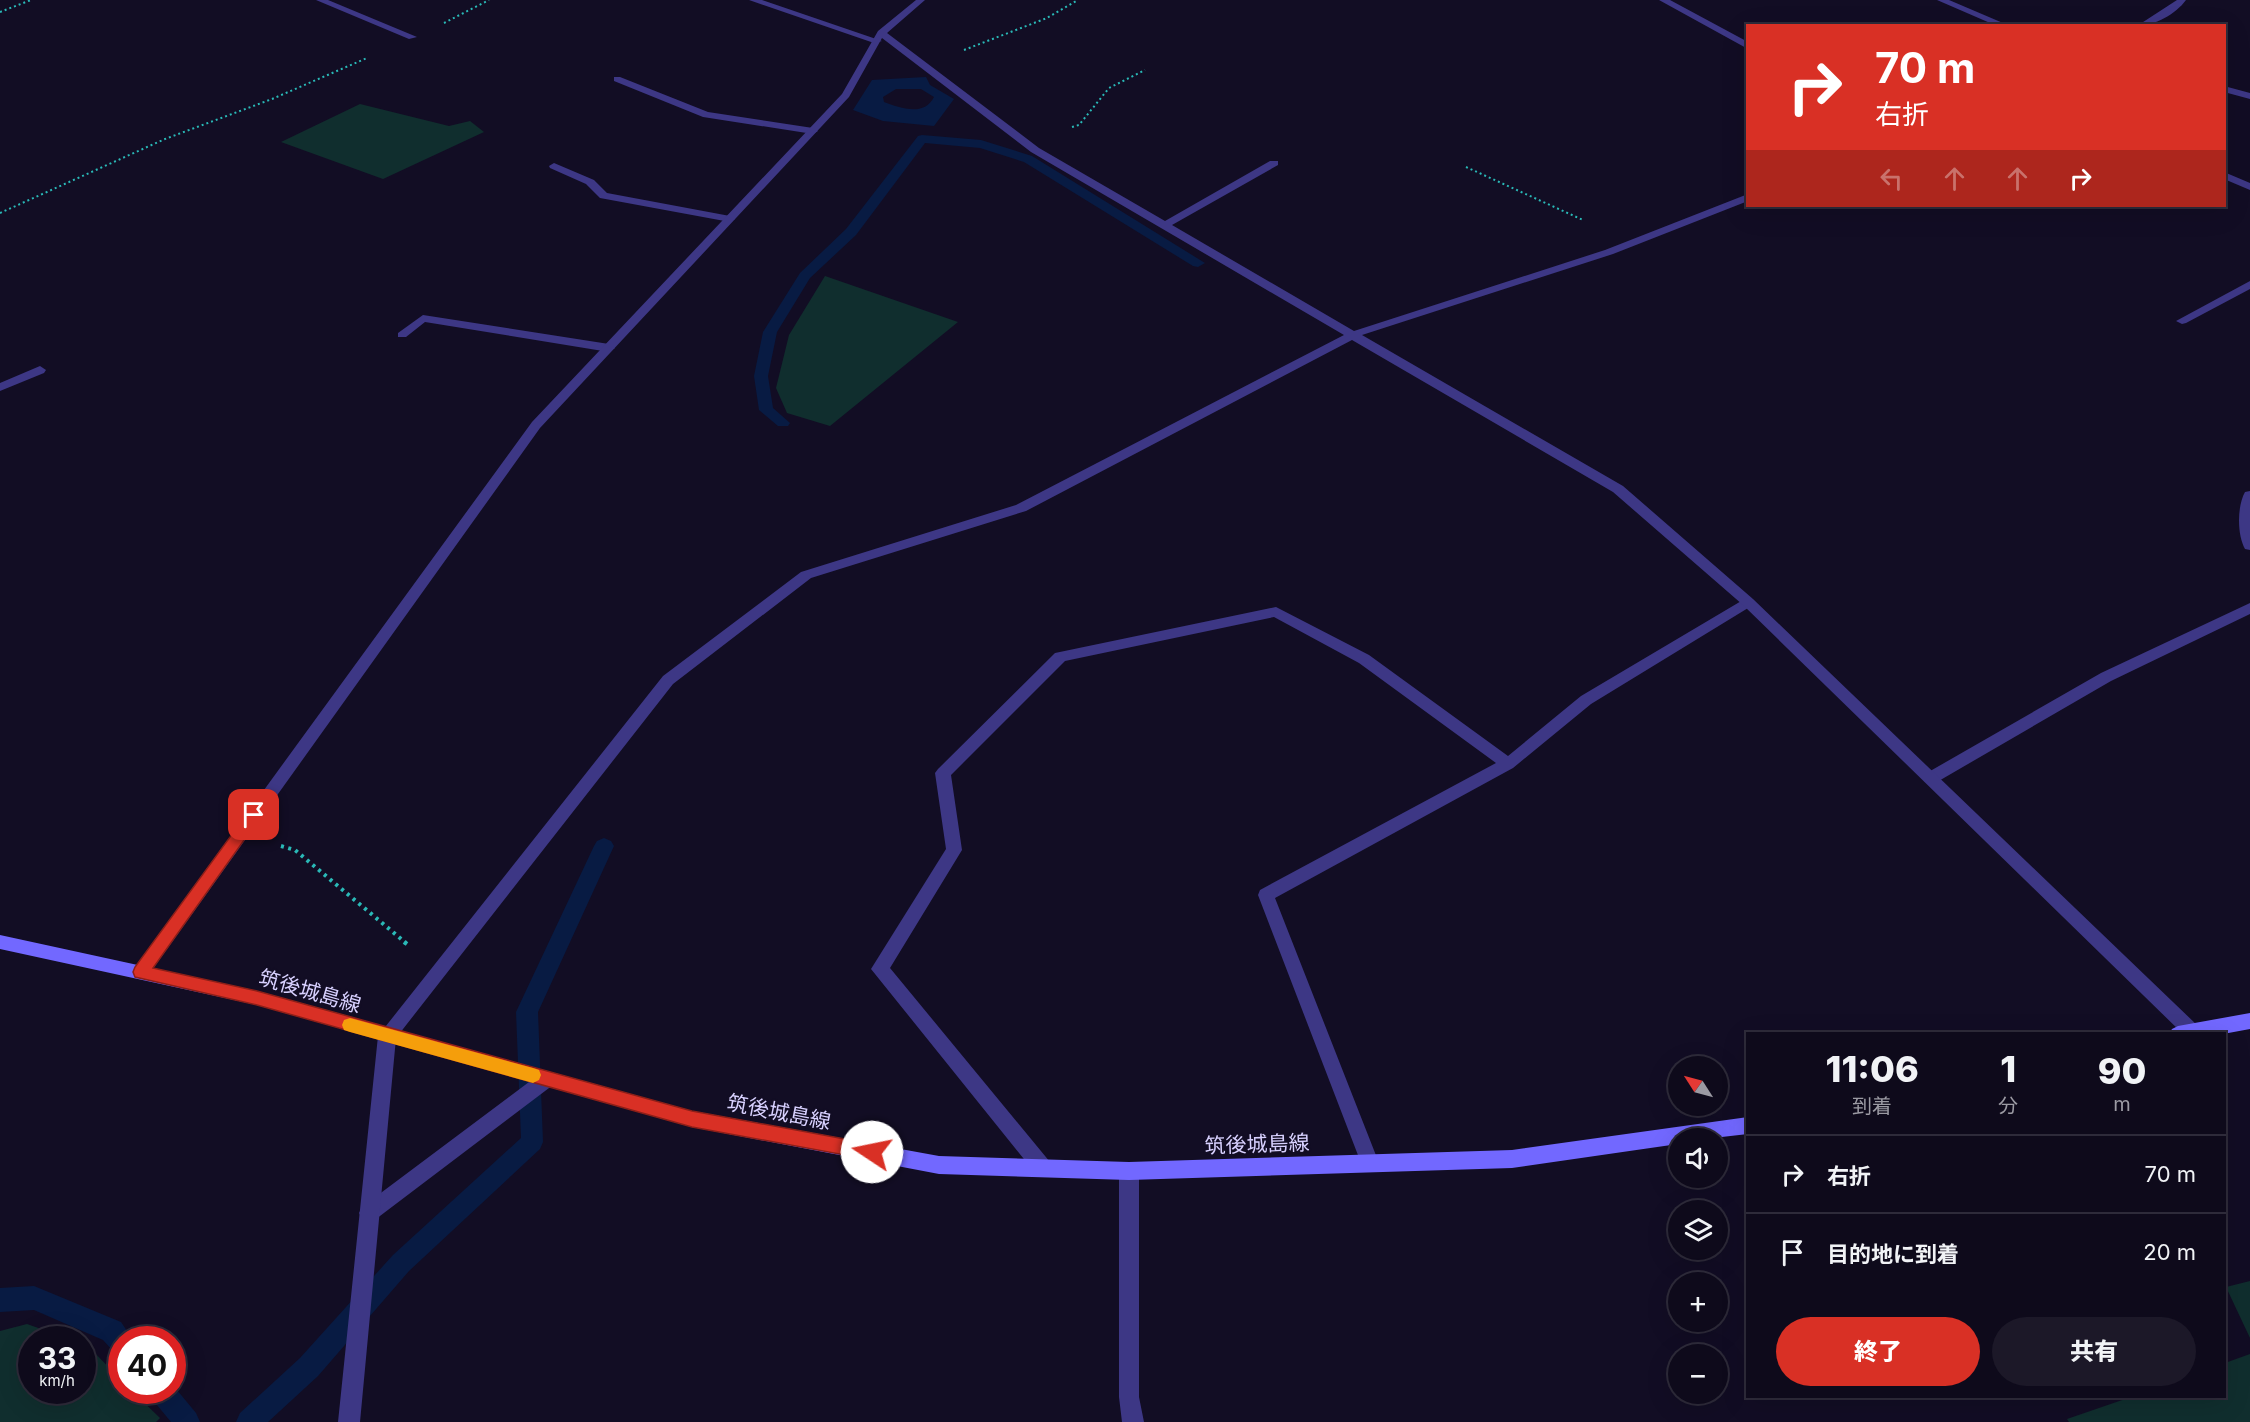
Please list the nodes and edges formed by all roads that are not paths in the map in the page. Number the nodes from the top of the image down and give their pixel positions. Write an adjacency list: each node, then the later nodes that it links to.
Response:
1 (320, 0): 9 (street)
2 (753, 0): 10 (street)
3 (921, 0): 10 (street)
4 (1663, 0): 11 (street)
5 (1941, 0): 7 (street)
6 (2182, 0): 8 (street)
7 (2001, 24)
8 (2145, 24)
9 (412, 37)
10 (879, 37): 15 (street); 22 (street)
11 (1746, 45)
12 (617, 78): 15 (street)
13 (2226, 90): 14 (street)
14 (2250, 96)
15 (813, 130): 21 (street)
16 (1274, 163): 22 (street)
17 (554, 166): 21 (street)
18 (2226, 176): 19 (street)
19 (2250, 187)
20 (1746, 198): 26 (street)
21 (730, 219): 27 (street)
22 (1165, 225): 26 (street)
23 (2250, 284): 24 (street)
24 (2182, 321)
25 (402, 335): 27 (street)
26 (1352, 335): 32 (street); 40 (street)
27 (609, 348): 37 (street)
28 (40, 370): 29 (street)
29 (0, 387)
30 (2250, 495): 31 (street)
31 (2250, 546)
32 (1748, 602): 34 (street); 35 (street)
33 (2250, 608): 35 (street)
34 (1508, 764): 43 (street); 44 (street)
35 (1931, 778): 39 (street)
36 (0, 942): 37 (street, 筑後城島線)
37 (141, 972): 40 (street, 筑後城島線)
38 (2250, 1021): 39 (street)
39 (2185, 1032)
40 (387, 1036): 41 (street, 筑後城島線); 46 (street)
41 (547, 1079): 44 (street, 筑後城島線); 46 (street)
42 (1746, 1125): 43 (street, 筑後城島線)
43 (1370, 1163): 45 (street, 筑後城島線)
44 (1043, 1168): 45 (street, 筑後城島線)
45 (1129, 1171): 48 (street)
46 (369, 1213): 47 (street)
47 (348, 1422)
48 (1133, 1422)

